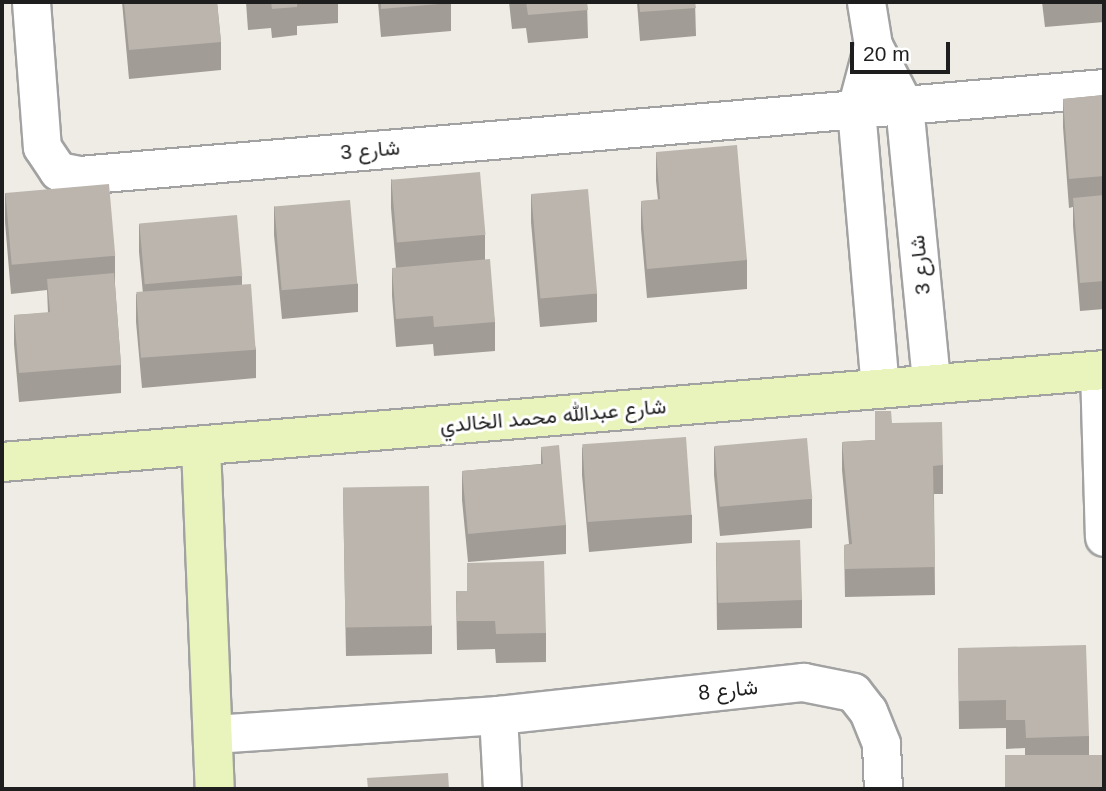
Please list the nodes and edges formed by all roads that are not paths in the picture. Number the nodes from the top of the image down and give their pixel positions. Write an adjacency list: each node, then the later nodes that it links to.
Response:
1 (31, 2): 6 (street, شارع 3)
2 (866, 2): 3 (street, شارع 3)
3 (873, 45): 5 (street, شارع 3); 6 (street, شارع 3)
4 (1104, 88): 5 (street, شارع 3)
5 (904, 105): 6 (street, شارع 3); 8 (street, شارع 3)
6 (856, 109): 9 (street, شارع 3)
7 (1102, 370): 8 (street, شارع عبدالله محمد الخالدي); 12 (street)
8 (931, 382): 9 (street, شارع عبدالله محمد الخالدي)
9 (880, 387): 10 (street, شارع عبدالله محمد الخالدي)
10 (201, 447): 11 (street, شارع عبدالله محمد الخالدي); 14 (street)
11 (2, 462)
12 (1104, 537)
13 (498, 715): 14 (street, شارع 8); 16 (street); 17 (street, شارع 8)
14 (213, 734): 15 (street)
15 (215, 789)
16 (502, 789)
17 (883, 789)

